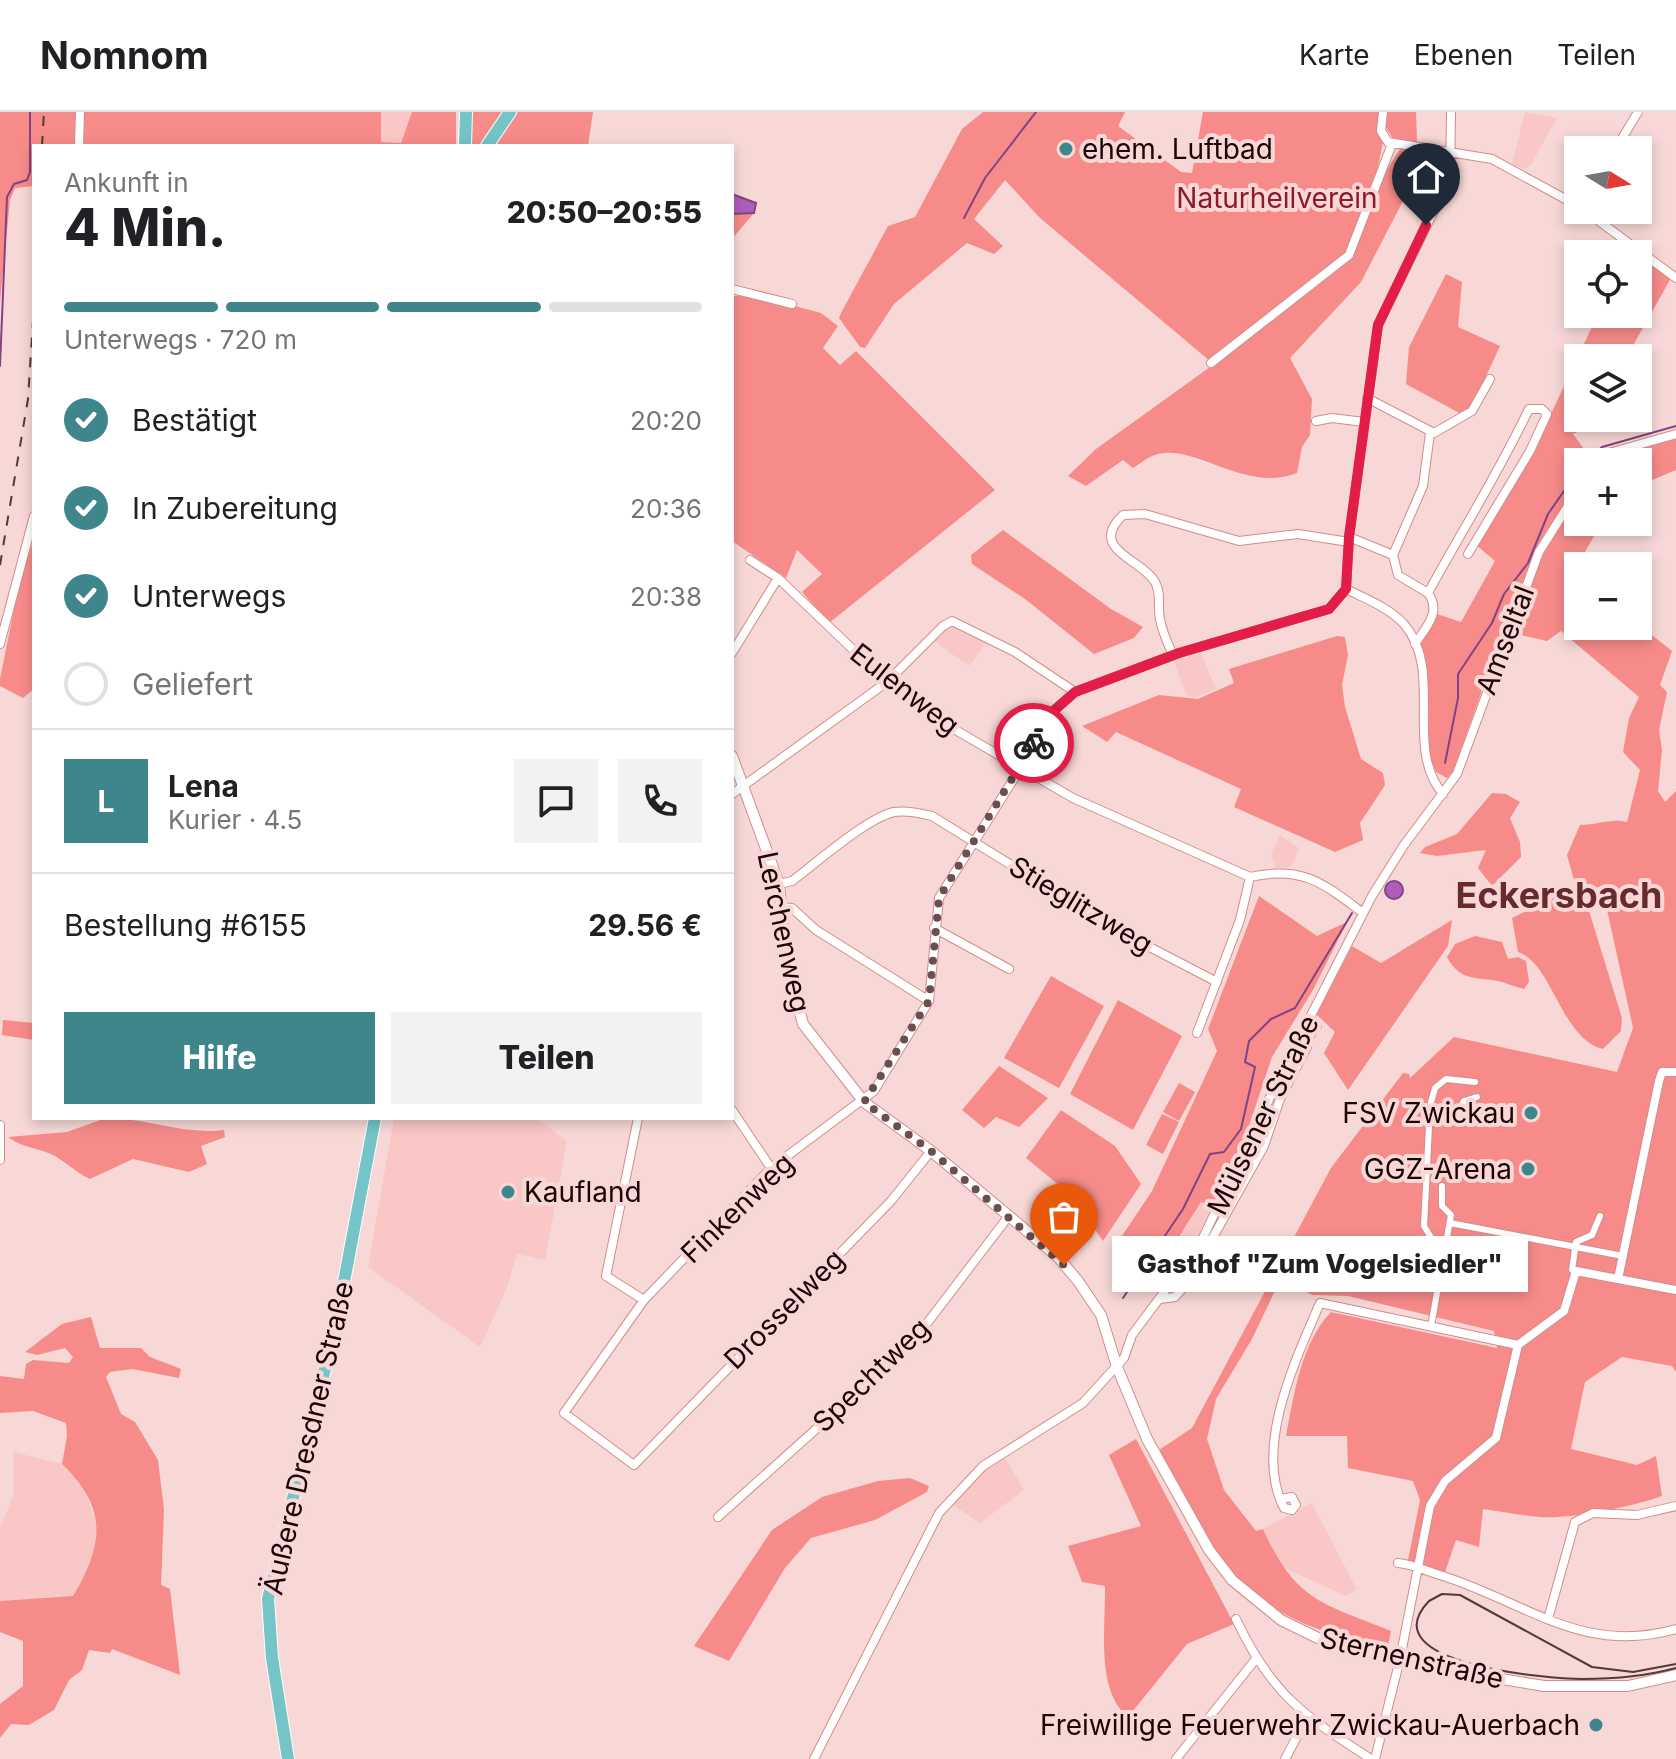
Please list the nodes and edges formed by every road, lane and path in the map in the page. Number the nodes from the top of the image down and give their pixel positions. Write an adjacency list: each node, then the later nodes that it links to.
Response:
1 (80, 112): 8 (street)
2 (466, 112): 9 (main road)
3 (510, 112): 10 (main road)
4 (1383, 112): 11 (street)
5 (1451, 112): 12 (street)
6 (1638, 112): 7 (street)
7 (1623, 136)
8 (79, 144)
9 (465, 144)
10 (488, 144)
11 (1392, 144): 12 (street); 18 (street)
12 (1449, 150): 13 (street); 20 (street)
13 (1564, 197)
14 (1604, 224): 15 (street)
15 (1675, 273)
16 (734, 290): 17 (street)
17 (792, 304)
18 (1211, 363)
19 (1490, 379): 23 (street)
20 (1367, 398): 22 (street); 23 (street)
21 (1316, 421): 22 (street)
22 (1364, 422): 28 (street)
23 (1430, 433): 30 (street)
24 (1676, 434): 25 (street)
25 (1627, 448)
26 (1564, 512): 45 (street, Amseltal)
27 (32, 524): 35 (street)
28 (1349, 539): 30 (street); 33 (street); 38 (street)
29 (1468, 554): 34 (street)
30 (1393, 555): 34 (street)
31 (750, 560): 32 (street, Eulenweg)
32 (778, 578): 37 (street); 39 (street, Eulenweg)
33 (1346, 589): 36 (street); 38 (street, Finkenweg)
34 (1428, 593): 36 (street)
35 (0, 644)
36 (1415, 644): 45 (street)
37 (734, 650)
38 (1173, 655): 40 (street, Finkenweg)
39 (887, 682): 40 (street); 42 (street, Eulenweg); 43 (street)
40 (1075, 692): 42 (street, Finkenweg)
41 (734, 761): 43 (street, Lerchenweg)
42 (1020, 769): 46 (street, Finkenweg); 47 (street, Eulenweg)
43 (744, 784): 44 (street); 48 (street, Lerchenweg)
44 (734, 792)
45 (1443, 794): 50 (street, Mülsener Straße)
46 (972, 840): 48 (street, Stieglitzweg); 51 (street, Finkenweg); 53 (street, Stieglitzweg)
47 (1250, 877): 50 (street); 53 (street)
48 (779, 884): 49 (street, Lerchenweg)
49 (782, 907): 54 (street); 61 (street, Lerchenweg)
50 (1363, 913): 57 (street, Mülsener Straße)
51 (934, 928): 52 (street); 54 (street, Finkenweg)
52 (1009, 969)
53 (1217, 982): 56 (street)
54 (929, 1001): 61 (street, Finkenweg)
55 (1317, 1026): 57 (street)
56 (1197, 1033)
57 (1305, 1035): 80 (street, Mülsener Straße); 80 (street)
58 (1676, 1072): 76 (street)
59 (1475, 1082): 74 (street)
60 (1477, 1097): 63 (street)
61 (864, 1102): 67 (street, Lerchenweg); 69 (street, Finkenweg)
62 (734, 1113): 69 (street)
63 (1455, 1118)
64 (375, 1120): 98 (main road, Äußere Dresdner Straße)
65 (638, 1120): 81 (street)
66 (0, 1125): 68 (street)
67 (931, 1151): 72 (street, Lerchenweg); 85 (street, Drosselweg)
68 (0, 1160)
69 (771, 1168): 81 (street, Finkenweg)
70 (1442, 1186): 73 (street)
71 (1600, 1216): 75 (street)
72 (1008, 1217): 84 (street, Lerchenweg); 88 (street, Spechtweg)
73 (1450, 1223): 74 (street); 75 (street)
74 (1447, 1245): 82 (street)
75 (1577, 1247): 76 (street); 77 (street)
76 (1623, 1256): 78 (street)
77 (1574, 1271): 78 (street); 83 (street)
78 (1618, 1279): 79 (street)
79 (1676, 1290)
80 (1160, 1299): 84 (street, Mülsener Straße)
81 (644, 1300): 85 (street, Finkenweg)
82 (1431, 1326): 83 (street); 86 (street)
83 (1518, 1345): 90 (street)
84 (1117, 1367): 94 (street, Sternenstraße); 99 (street, Mülsener Straße)
85 (634, 1465)
86 (1280, 1499)
87 (1676, 1506): 92 (street)
88 (718, 1517)
89 (1398, 1563): 90 (street)
90 (1418, 1569): 92 (street); 94 (street)
91 (1236, 1619): 95 (street)
92 (1548, 1619): 93 (street)
93 (1676, 1629)
94 (1400, 1659): 96 (street, Sternenstraße); 102 (street)
95 (1255, 1660): 97 (street); 100 (street)
96 (1676, 1675)
97 (1307, 1718): 101 (street); 102 (street)
98 (288, 1759)
99 (814, 1759)
100 (1176, 1759)
101 (1285, 1759)
102 (1373, 1759)

